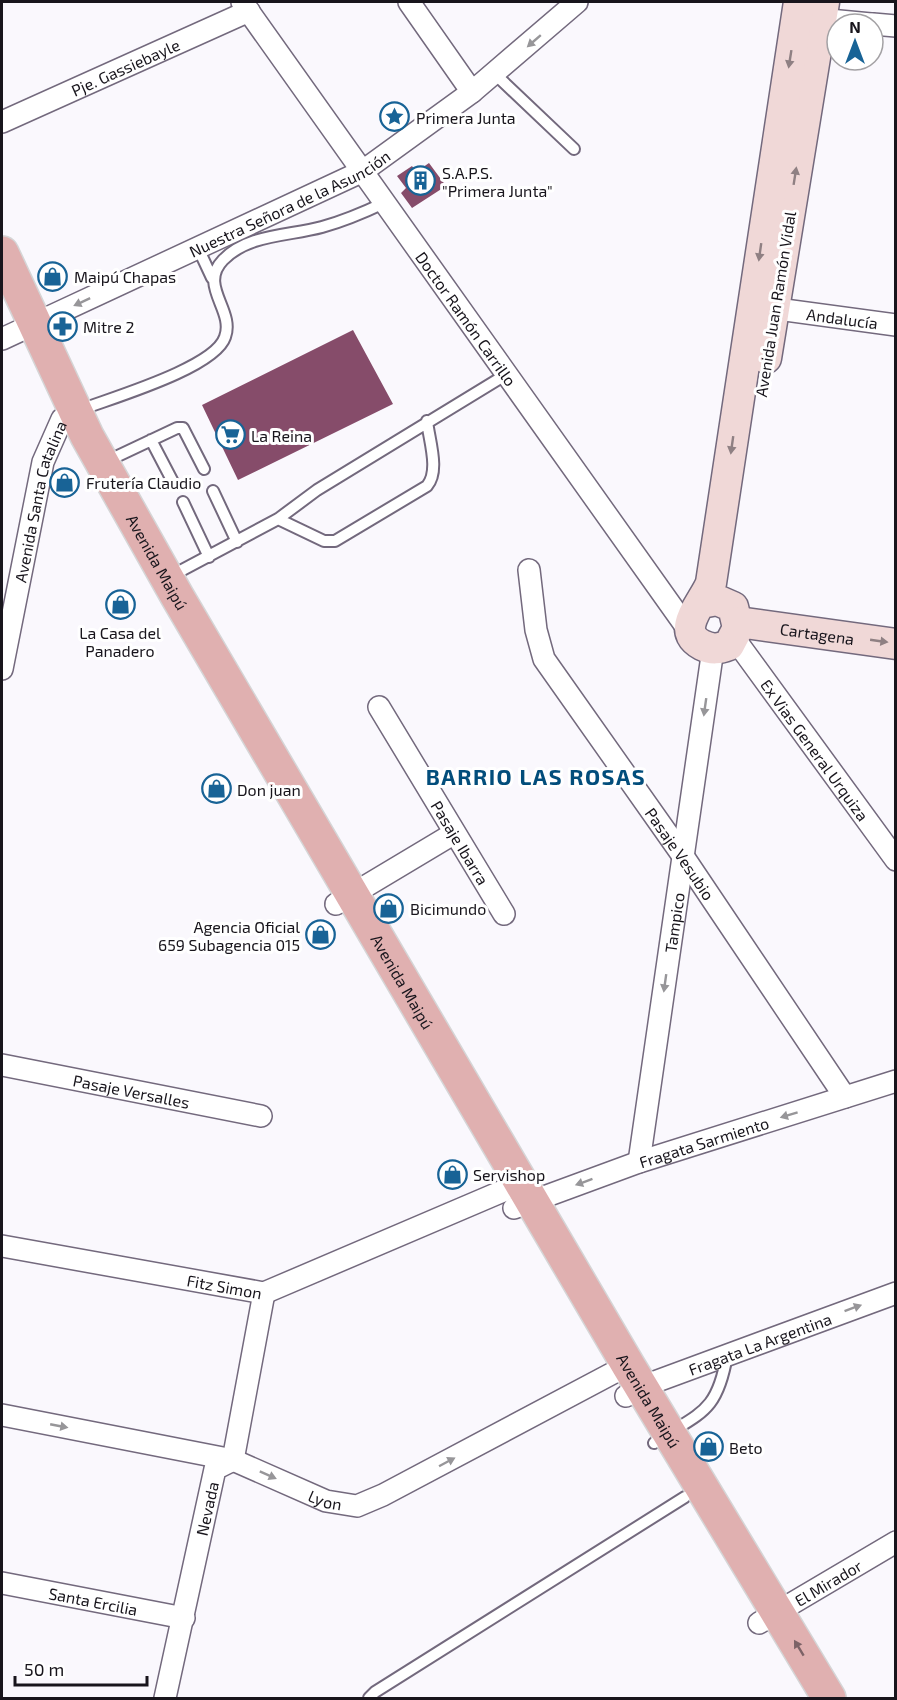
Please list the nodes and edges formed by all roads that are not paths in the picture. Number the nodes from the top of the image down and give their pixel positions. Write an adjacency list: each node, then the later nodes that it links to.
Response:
1 (409, 2): 7 (street)
2 (577, 2): 6 (street, Nuestra Señora de la Asunción, one-way to 6)
3 (246, 6): 8 (street, Pje. Gassiebayle); 10 (street, Doctor Ramón Carrillo)
4 (810, 10): 5 (street); 16 (main road, Avenida Juan Ramón Vidal)
5 (825, 13)
6 (495, 74): 7 (street, Nuestra Señora de la Asunción); 9 (lane)
7 (472, 92): 10 (street, Nuestra Señora de la Asunción)
8 (2, 122)
9 (574, 149)
10 (363, 171): 11 (street, Doctor Ramón Carrillo); 12 (street, Nuestra Señora de la Asunción)
11 (386, 202): 14 (lane); 19 (street, Doctor Ramón Carrillo)
12 (198, 248): 14 (lane); 18 (street, Nuestra Señora de la Asunción, one-way to 18)
13 (2, 253): 18 (main road, Avenida Maipú)
14 (213, 278): 20 (lane)
15 (2, 293): 18 (main road, Avenida Maipú)
16 (763, 307): 17 (street, Andalucía); 33 (main road, Avenida Juan Ramón Vidal); 33 (main road, Avenida Juan Ramón Vidal, one-way to 33)
17 (896, 326)
18 (18, 331): 20 (main road, Avenida Maipú)
19 (507, 374): 21 (lane); 33 (street, Doctor Ramón Carrillo)
20 (69, 415): 23 (main road, Avenida Maipú); 35 (street, Avenida Santa Catalina); 40 (main road, Avenida Maipú)
21 (427, 422): 28 (lane); 28 (lane)
22 (151, 440): 23 (lane); 24 (lane); 25 (lane)
23 (102, 464): 32 (main road, Avenida Maipú)
24 (204, 469)
25 (174, 484)
26 (213, 491): 29 (lane)
27 (183, 502): 30 (lane)
28 (278, 519): 29 (lane)
29 (237, 542): 30 (lane)
30 (209, 557): 32 (lane)
31 (528, 570): 38 (street, Pasaje Vesubio)
32 (166, 578): 40 (main road, Avenida Maipú)
33 (722, 630): 34 (main road, Cartagena, one-way to 34); 38 (street, Tampico, one-way to 38); 39 (street, Ex Vias General Urquiza)
34 (896, 644)
35 (2, 669)
36 (379, 707): 37 (street, Pasaje Ibarra)
37 (453, 834): 40 (street); 41 (street, Pasaje Ibarra)
38 (683, 856): 44 (street, Pasaje Vesubio); 46 (street, Tampico, one-way to 46)
39 (896, 860)
40 (344, 899): 47 (main road, Avenida Maipú)
41 (504, 915)
42 (2, 1065): 45 (street, Pasaje Versalles)
43 (896, 1082): 44 (street, Fragata Sarmiento)
44 (845, 1097): 46 (street, Fragata Sarmiento, one-way to 46)
45 (261, 1116)
46 (639, 1162): 47 (street, Fragata Sarmiento, one-way to 47)
47 (516, 1200): 49 (street, Fitz Simon); 52 (main road, Avenida Maipú)
48 (2, 1246): 49 (street, Fitz Simon)
49 (264, 1293): 55 (street)
50 (896, 1293): 51 (street, Fragata La Argentina, one-way to 50)
51 (727, 1355): 52 (street, Fragata La Argentina); 54 (lane)
52 (627, 1380): 54 (main road, Avenida Maipú); 55 (street, Lyon, one-way to 52)
53 (2, 1415): 55 (street, Lyon, one-way to 55)
54 (661, 1438): 56 (main road, Avenida Maipú); 59 (main road, Avenida Maipú)
55 (233, 1460): 60 (street, Nevada)
56 (685, 1497): 59 (main road, Avenida Maipú); 62 (lane)
57 (896, 1542): 59 (street, El Mirador)
58 (2, 1583): 60 (street, Santa Ercilia)
59 (768, 1617): 63 (main road, Avenida Maipú); 64 (main road, Avenida Maipú, one-way to 59)
60 (184, 1618): 61 (street, Nevada)
61 (165, 1698)
62 (369, 1698)
63 (804, 1698)
64 (829, 1698)

